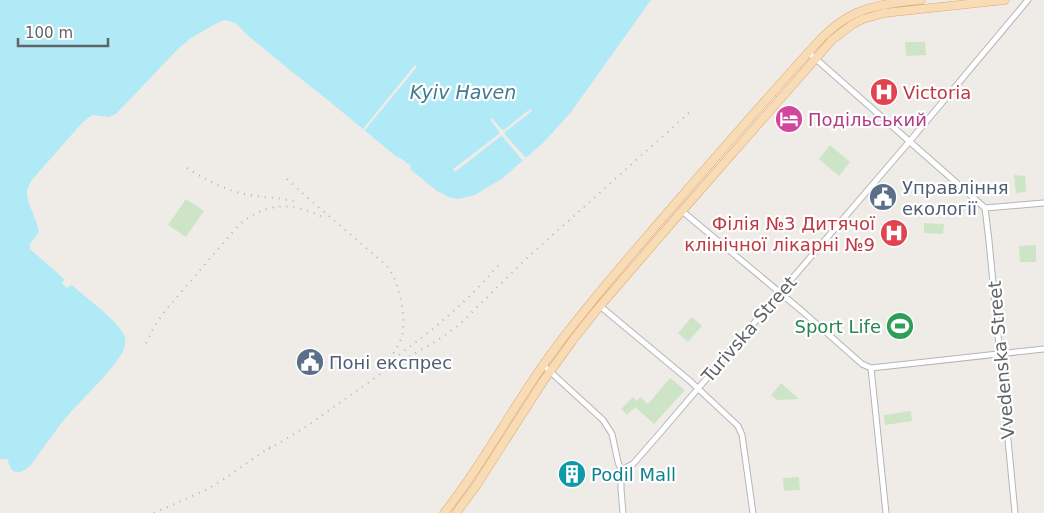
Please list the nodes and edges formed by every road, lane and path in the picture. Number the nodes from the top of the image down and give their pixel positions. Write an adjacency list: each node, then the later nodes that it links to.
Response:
1 (921, 0): 4 (main road)
2 (1005, 0): 5 (main road)
3 (1028, 0): 6 (street, Turivska Street)
4 (808, 52): 5 (street); 14 (main road)
5 (815, 58): 6 (street); 9 (main road)
6 (909, 142): 8 (street); 10 (street, Turivska Street)
7 (1044, 203): 8 (street)
8 (985, 208): 13 (street, Vvedenska Street)
9 (682, 211): 10 (street); 11 (main road)
10 (780, 293): 15 (street); 17 (street, Turivska Street)
11 (600, 306): 16 (main road); 17 (street)
12 (1044, 350): 13 (street)
13 (1000, 354): 15 (street); 24 (street, Vvedenska Street)
14 (543, 365): 16 (street); 19 (main road)
15 (871, 368): 23 (street)
16 (550, 372): 18 (street); 20 (main road)
17 (698, 389): 18 (street, Turivska Street); 22 (street)
18 (622, 470): 21 (street)
19 (444, 513)
20 (456, 513)
21 (623, 513)
22 (752, 513)
23 (886, 513)
24 (1015, 513)

